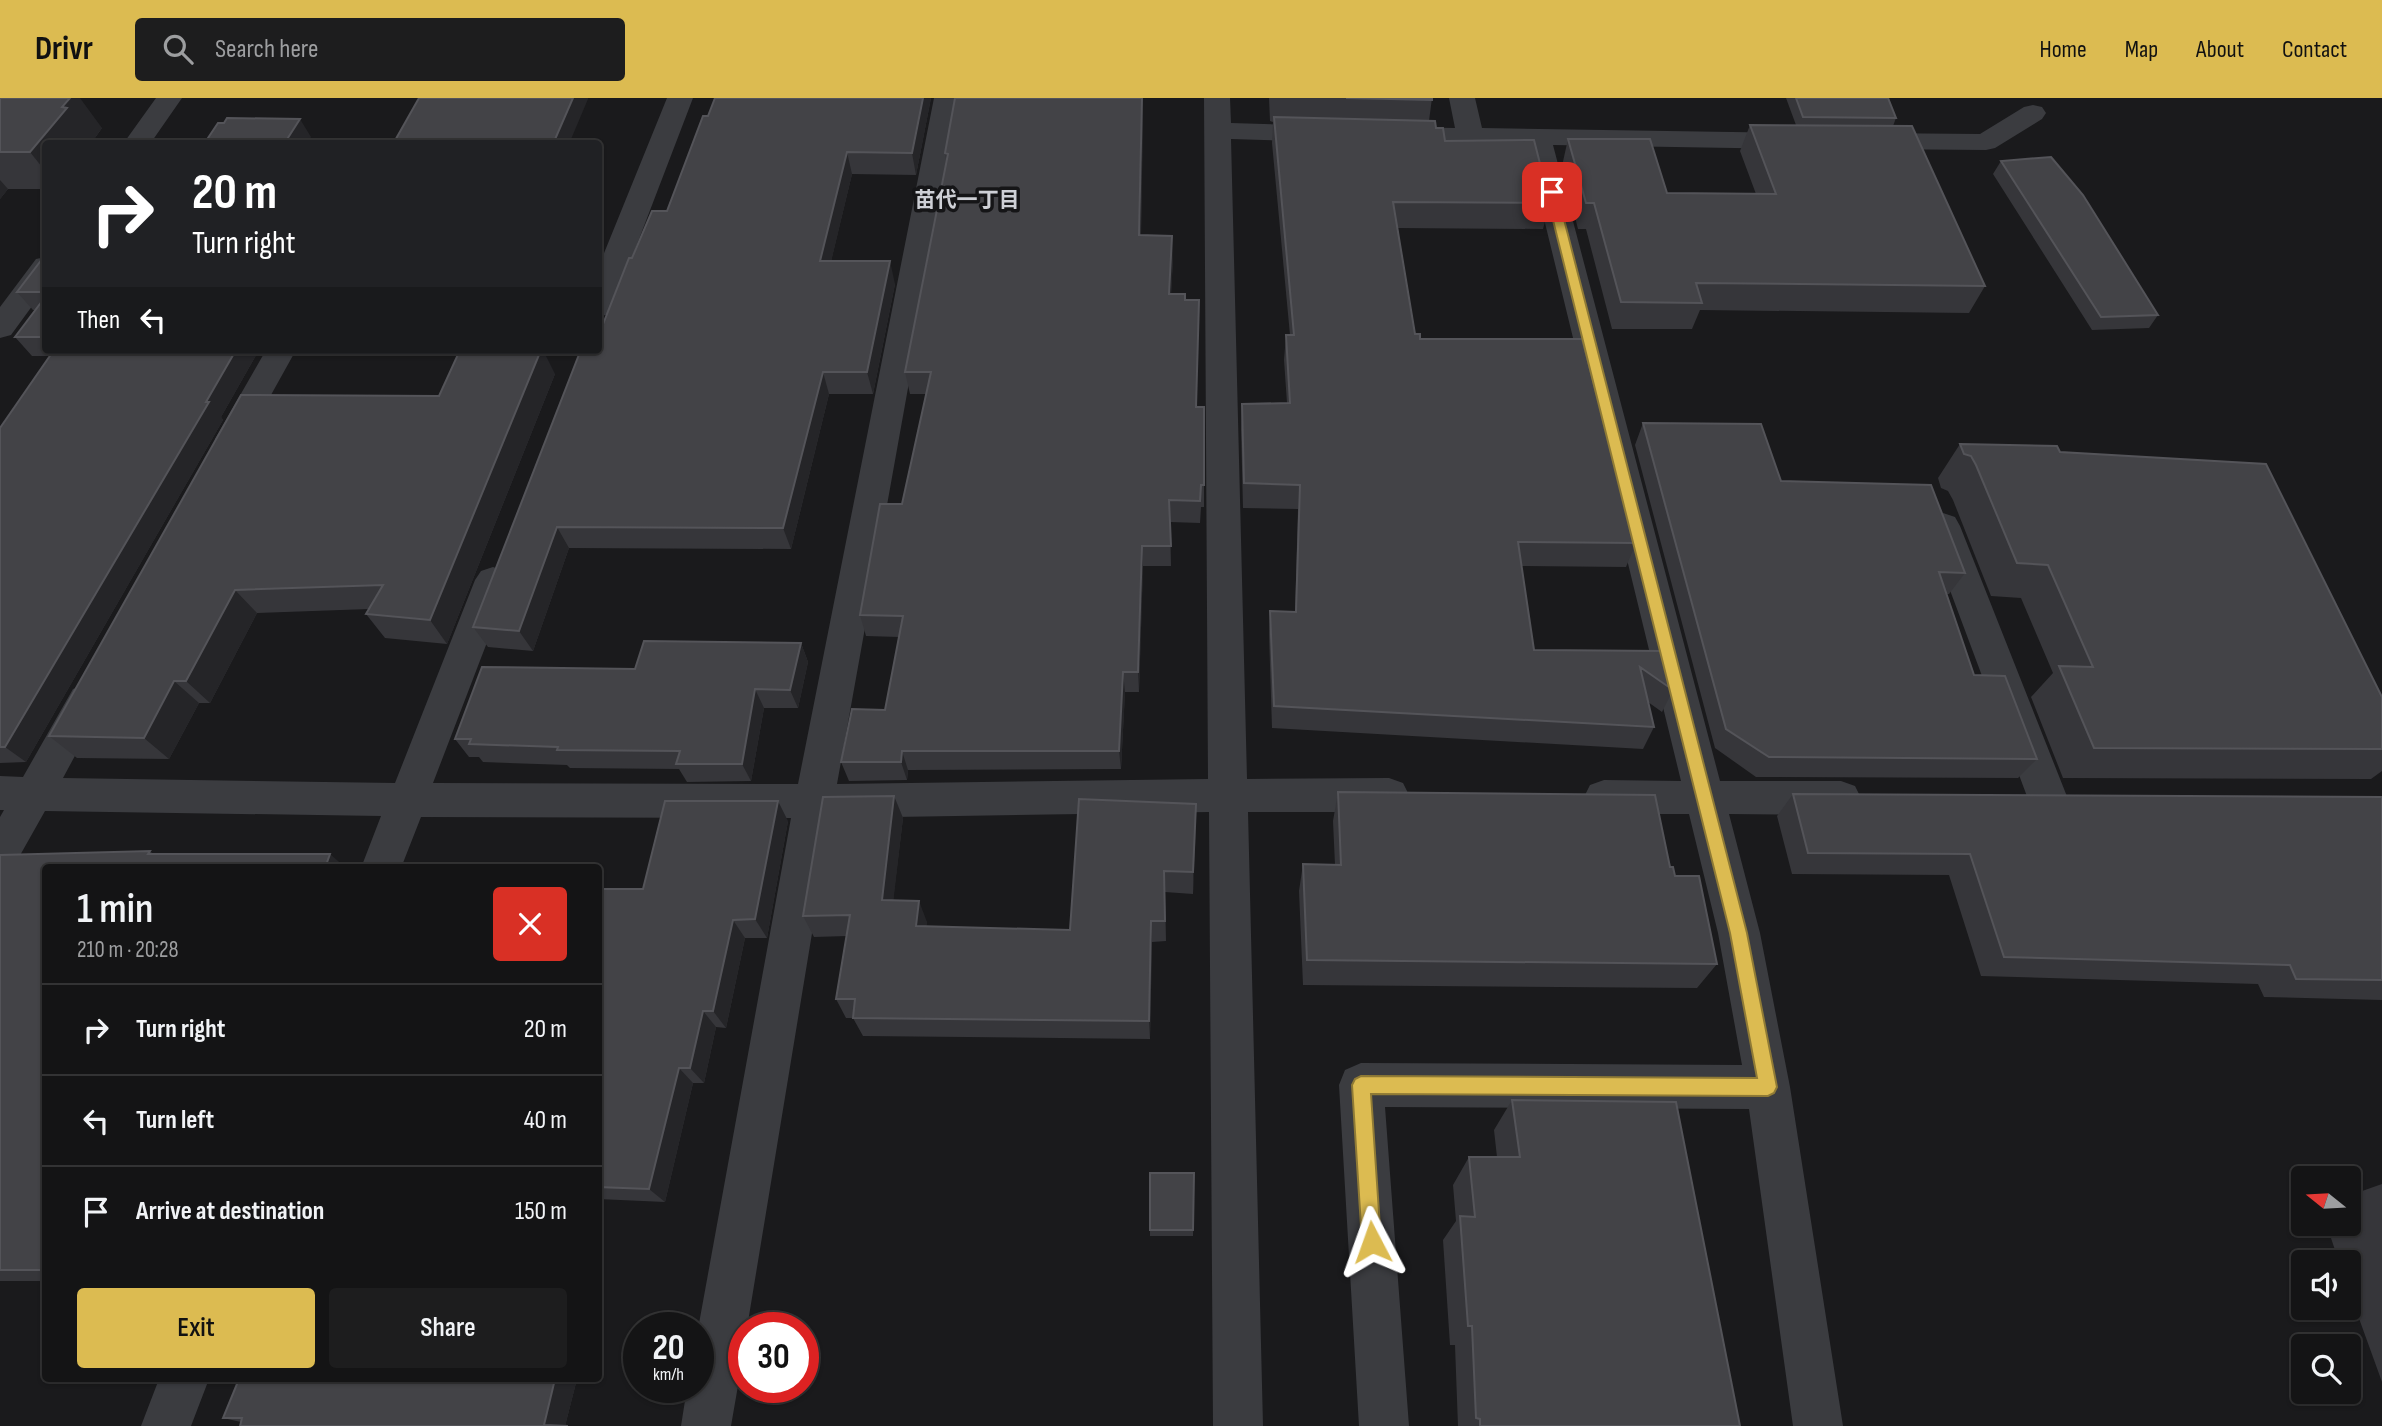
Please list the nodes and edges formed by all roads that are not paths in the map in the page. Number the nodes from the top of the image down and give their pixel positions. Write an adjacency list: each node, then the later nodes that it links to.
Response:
1 (169, 98): 10 (street)
2 (680, 98): 14 (street)
3 (947, 98): 28 (street)
4 (1217, 98): 7 (street)
5 (1462, 98): 8 (street)
6 (2033, 113): 12 (street)
7 (1218, 131): 8 (street); 22 (street)
8 (1470, 137): 9 (street)
9 (1538, 139): 11 (street); 25 (street)
10 (139, 140)
11 (1818, 141)
12 (1846, 141)
13 (42, 271): 15 (street)
14 (602, 297)
15 (0, 328)
16 (279, 354): 17 (street)
17 (214, 470)
18 (1934, 501): 27 (street)
19 (502, 556): 29 (street)
20 (101, 674): 21 (street)
21 (17, 793): 29 (street); 30 (street)
22 (1230, 794): 23 (street); 28 (street); 36 (street)
23 (1424, 796)
24 (1573, 797): 25 (street)
25 (1704, 797): 26 (street); 32 (street)
26 (1870, 798)
27 (2007, 798)
28 (814, 801): 29 (street); 35 (street)
29 (407, 802): 31 (street)
30 (0, 854)
31 (383, 864)
32 (1768, 1087): 37 (street); 38 (street)
33 (183, 1382): 34 (street)
34 (166, 1426)
35 (706, 1426)
36 (1238, 1426)
37 (1384, 1426)
38 (1818, 1426)

